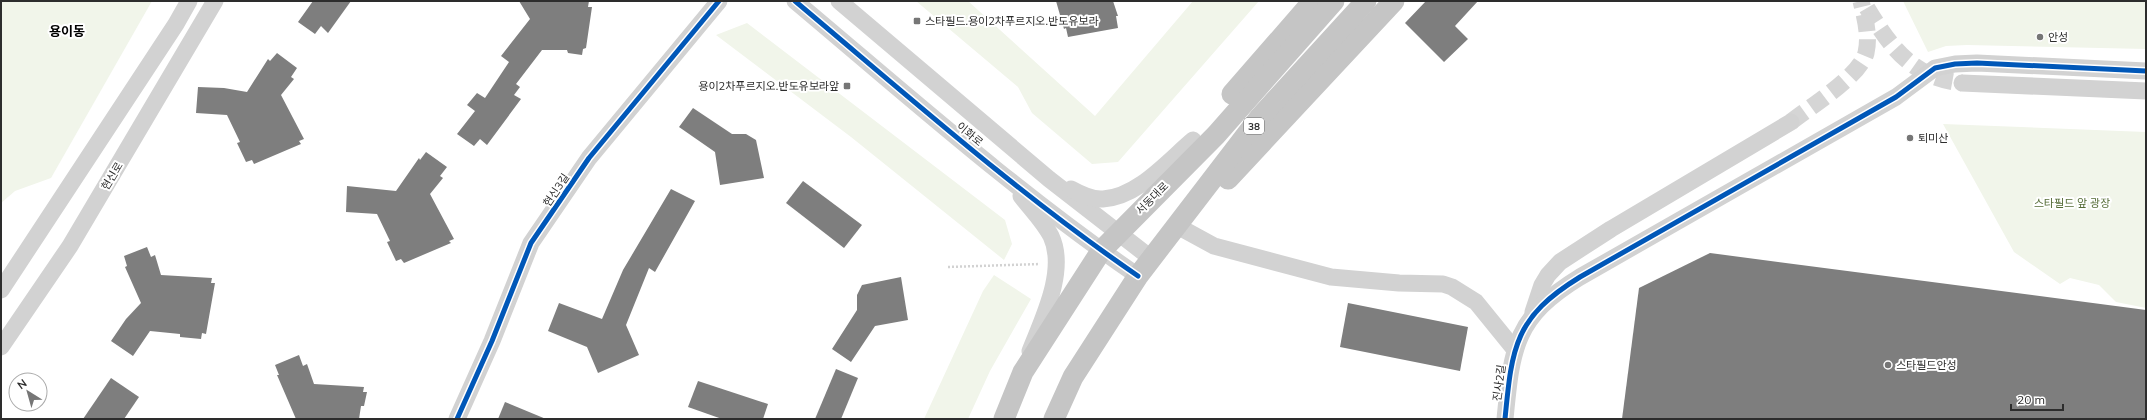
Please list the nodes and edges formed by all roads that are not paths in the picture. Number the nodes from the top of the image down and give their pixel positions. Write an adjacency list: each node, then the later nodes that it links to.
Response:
1 (189, 1): 22 (street)
2 (215, 1): 24 (street, 현신로)
3 (719, 1): 27 (street, 현신3길)
4 (795, 1): 15 (street, 이화로)
5 (839, 1): 16 (street)
6 (1313, 1): 14 (main road)
7 (1334, 1): 17 (main road, 서동대로 / 38)
8 (1366, 1): 20 (main road, 38)
9 (1394, 1): 18 (main road)
10 (2146, 71): 23 (street)
11 (1962, 83): 12 (street)
12 (2145, 90)
13 (1791, 122): 23 (street)
14 (1193, 140): 16 (street); 17 (main road)
15 (1006, 177): 19 (street, 이화로); 26 (street)
16 (1049, 179): 17 (street)
17 (1123, 228): 19 (main road, 서동대로 / 38); 20 (street)
18 (1181, 228): 20 (main road); 25 (street)
19 (1101, 251): 21 (street, 이화로); 26 (main road, 서동대로 / 38)
20 (1152, 259): 21 (main road, 38)
21 (1138, 276): 29 (main road, 38)
22 (1, 290)
23 (1532, 315): 25 (street, 진사2길)
24 (1, 347)
25 (1515, 350): 30 (street, 진사2길)
26 (1023, 372): 28 (main road, 서동대로 / 38)
27 (457, 419)
28 (1004, 419)
29 (1054, 419)
30 (1505, 419)

